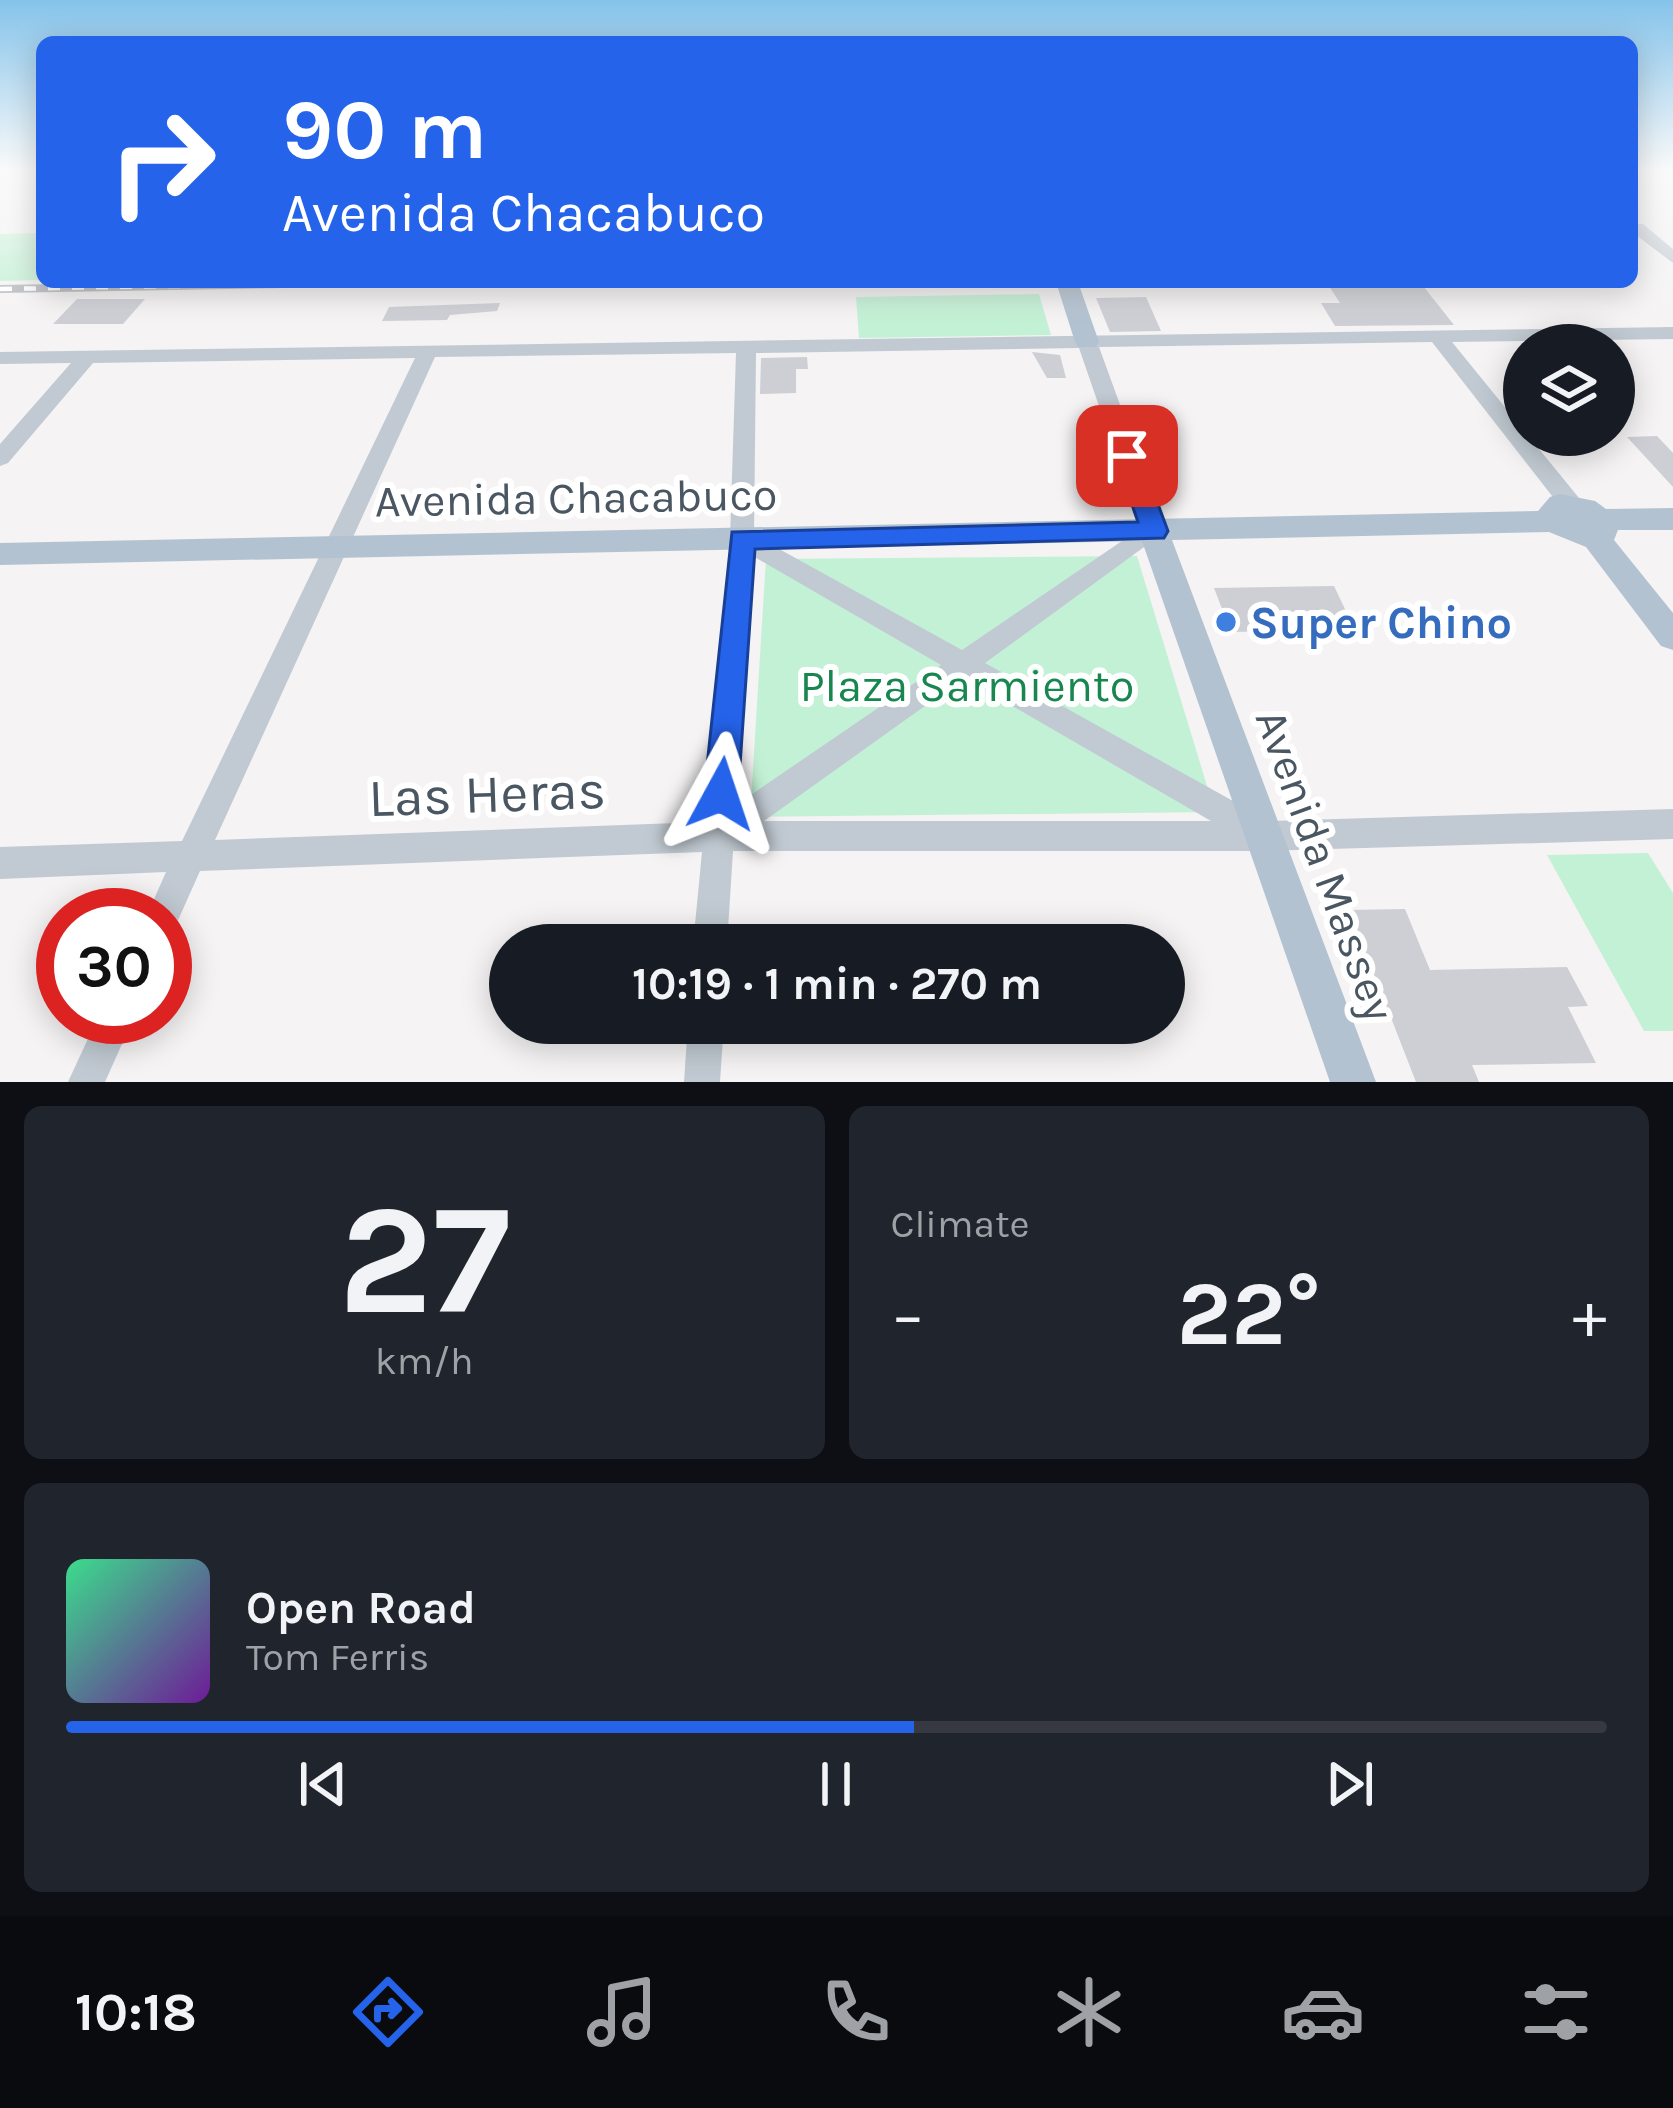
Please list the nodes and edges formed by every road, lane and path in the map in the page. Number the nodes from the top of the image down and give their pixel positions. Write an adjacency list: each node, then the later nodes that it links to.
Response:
1 (1638, 229): 2 (street)
2 (1673, 258)
3 (1068, 288): 6 (main road)
4 (1673, 333): 5 (street)
5 (1433, 336): 6 (street); 12 (street)
6 (1087, 343): 7 (street); 15 (street, Avenida Massey)
7 (746, 350): 8 (street); 16 (street)
8 (427, 354): 9 (street); 17 (street)
9 (87, 357): 10 (street); 11 (street)
10 (0, 358)
11 (0, 458)
12 (1562, 510): 14 (main road); 15 (main road, Avenida Chacabuco)
13 (1673, 518): 14 (main road)
14 (1598, 528): 19 (main road)
15 (1154, 531): 16 (main road, Avenida Chacabuco); 20 (street); 23 (main road, Avenida Massey)
16 (742, 539): 17 (main road, Avenida Chacabuco); 20 (street); 22 (street)
17 (333, 548): 18 (main road, Avenida Chacabuco); 24 (street)
18 (0, 554)
19 (1673, 637)
20 (966, 665): 22 (street); 23 (street)
21 (1673, 824): 23 (street, Las Heras)
22 (717, 836): 23 (street, Las Heras); 24 (street, Las Heras); 27 (street)
23 (1265, 836): 32 (main road, Avenida Massey)
24 (191, 855): 25 (street, Las Heras); 26 (street)
25 (0, 863)
26 (176, 888)
27 (711, 924)
28 (104, 1044): 30 (street)
29 (705, 1044): 31 (street)
30 (86, 1082)
31 (702, 1082)
32 (1353, 1082)

